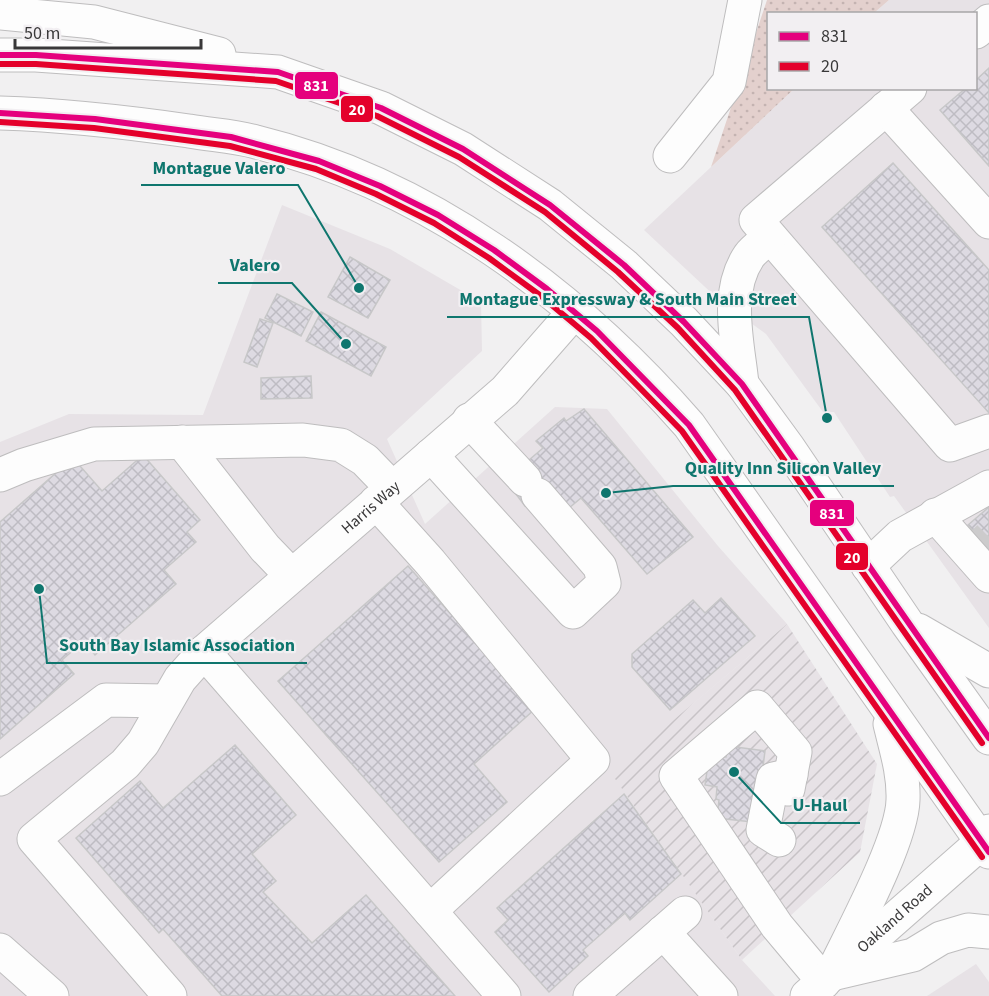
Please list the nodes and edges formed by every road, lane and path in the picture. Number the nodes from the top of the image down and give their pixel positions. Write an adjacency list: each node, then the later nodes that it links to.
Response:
1 (745, 0): 11 (main road)
2 (0, 13): 6 (main road)
3 (989, 21): 4 (main road)
4 (977, 30)
5 (0, 55): 6 (main road)
6 (278, 72): 15 (main road)
7 (898, 98): 12 (main road); 13 (main road)
8 (0, 113): 9 (main road)
9 (64, 115): 10 (main road); 14 (main road)
10 (0, 126)
11 (670, 156)
12 (989, 222)
13 (770, 237): 15 (main road); 17 (main road)
14 (575, 312): 16 (main road, Harris Way); 31 (main road)
15 (742, 384): 25 (main road)
16 (469, 420): 19 (main road, Harris Way); 19 (main road)
17 (989, 431)
18 (182, 442): 20 (main road); 22 (main road); 26 (main road)
19 (431, 455): 22 (main road, Harris Way)
20 (0, 476)
21 (989, 487): 23 (main road)
22 (384, 495): 26 (main road, Harris Way); 36 (main road)
23 (935, 515): 24 (main road); 25 (main road)
24 (981, 558)
25 (868, 566): 27 (main road)
26 (291, 575): 28 (main road, Harris Way)
27 (907, 623): 29 (main road); 32 (main road)
28 (204, 652): 30 (main road, Harris Way); 36 (main road)
29 (989, 671)
30 (166, 701): 33 (main road); 41 (main road, Harris Way)
31 (885, 704): 34 (main road); 39 (main road)
32 (989, 738)
33 (0, 779)
34 (987, 841): 39 (main road, Oakland Road)
35 (744, 877): 35 (main road); 39 (main road)
36 (430, 911): 42 (main road)
37 (989, 932): 39 (main road)
38 (0, 950): 40 (main road)
39 (821, 984)
40 (52, 996)
41 (170, 996)
42 (504, 996)
43 (590, 996): 44 (main road)
44 (721, 996)

